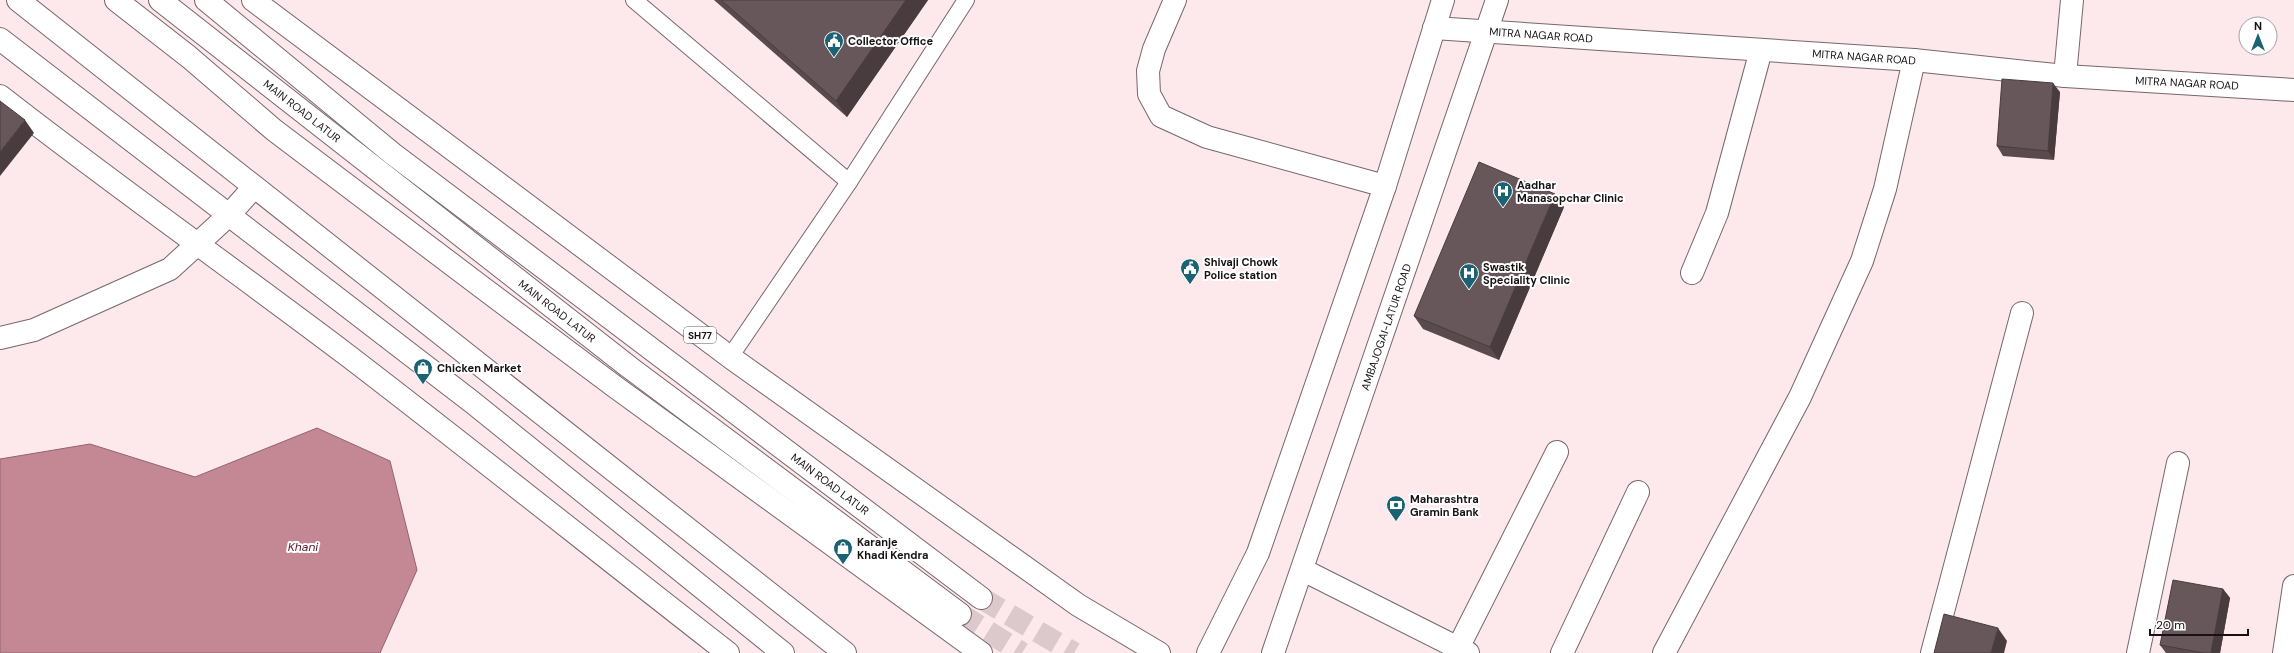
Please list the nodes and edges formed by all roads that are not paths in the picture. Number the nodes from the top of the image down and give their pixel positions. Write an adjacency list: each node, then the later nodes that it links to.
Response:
1 (18, 0): 22 (street)
2 (116, 0): 40 (street)
3 (160, 0): 35 (street, MAIN ROAD LATUR)
4 (206, 0): 34 (street, MAIN ROAD LATUR)
5 (253, 0): 28 (street, SH77)
6 (634, 0): 20 (lane)
7 (966, 0): 20 (lane)
8 (1175, 0): 21 (street)
9 (1443, 0): 12 (street)
10 (1497, 0): 13 (street, AMBAJOGAI-LATUR ROAD)
11 (2072, 0): 17 (street)
12 (1434, 28): 13 (street, MITRA NAGAR ROAD); 21 (street)
13 (1486, 31): 15 (street, MITRA NAGAR ROAD); 32 (street, AMBAJOGAI-LATUR ROAD)
14 (0, 39): 23 (street)
15 (1761, 50): 16 (street, MITRA NAGAR ROAD); 25 (street)
16 (1914, 60): 17 (street, MITRA NAGAR ROAD); 45 (street)
17 (2065, 76): 18 (street, MITRA NAGAR ROAD)
18 (2294, 90)
19 (0, 96): 24 (street)
20 (849, 182): 28 (lane)
21 (1385, 186): 42 (street)
22 (254, 187): 23 (street); 39 (street)
23 (229, 215): 24 (street); 38 (street)
24 (199, 244): 27 (street); 37 (street)
25 (1692, 273)
26 (2022, 313): 46 (street)
27 (0, 338)
28 (730, 357): 41 (street, SH77)
29 (1557, 452): 36 (street)
30 (2178, 463): 47 (street)
31 (1638, 492): 44 (street)
32 (1303, 570): 36 (street); 43 (street, AMBAJOGAI-LATUR ROAD)
33 (2294, 586): 48 (street)
34 (981, 598)
35 (960, 614)
36 (1463, 651)
37 (728, 653)
38 (783, 653)
39 (845, 653)
40 (981, 653)
41 (1159, 653)
42 (1208, 653)
43 (1273, 653)
44 (1562, 653)
45 (1664, 653)
46 (1932, 653)
47 (2138, 653)
48 (2284, 653)

